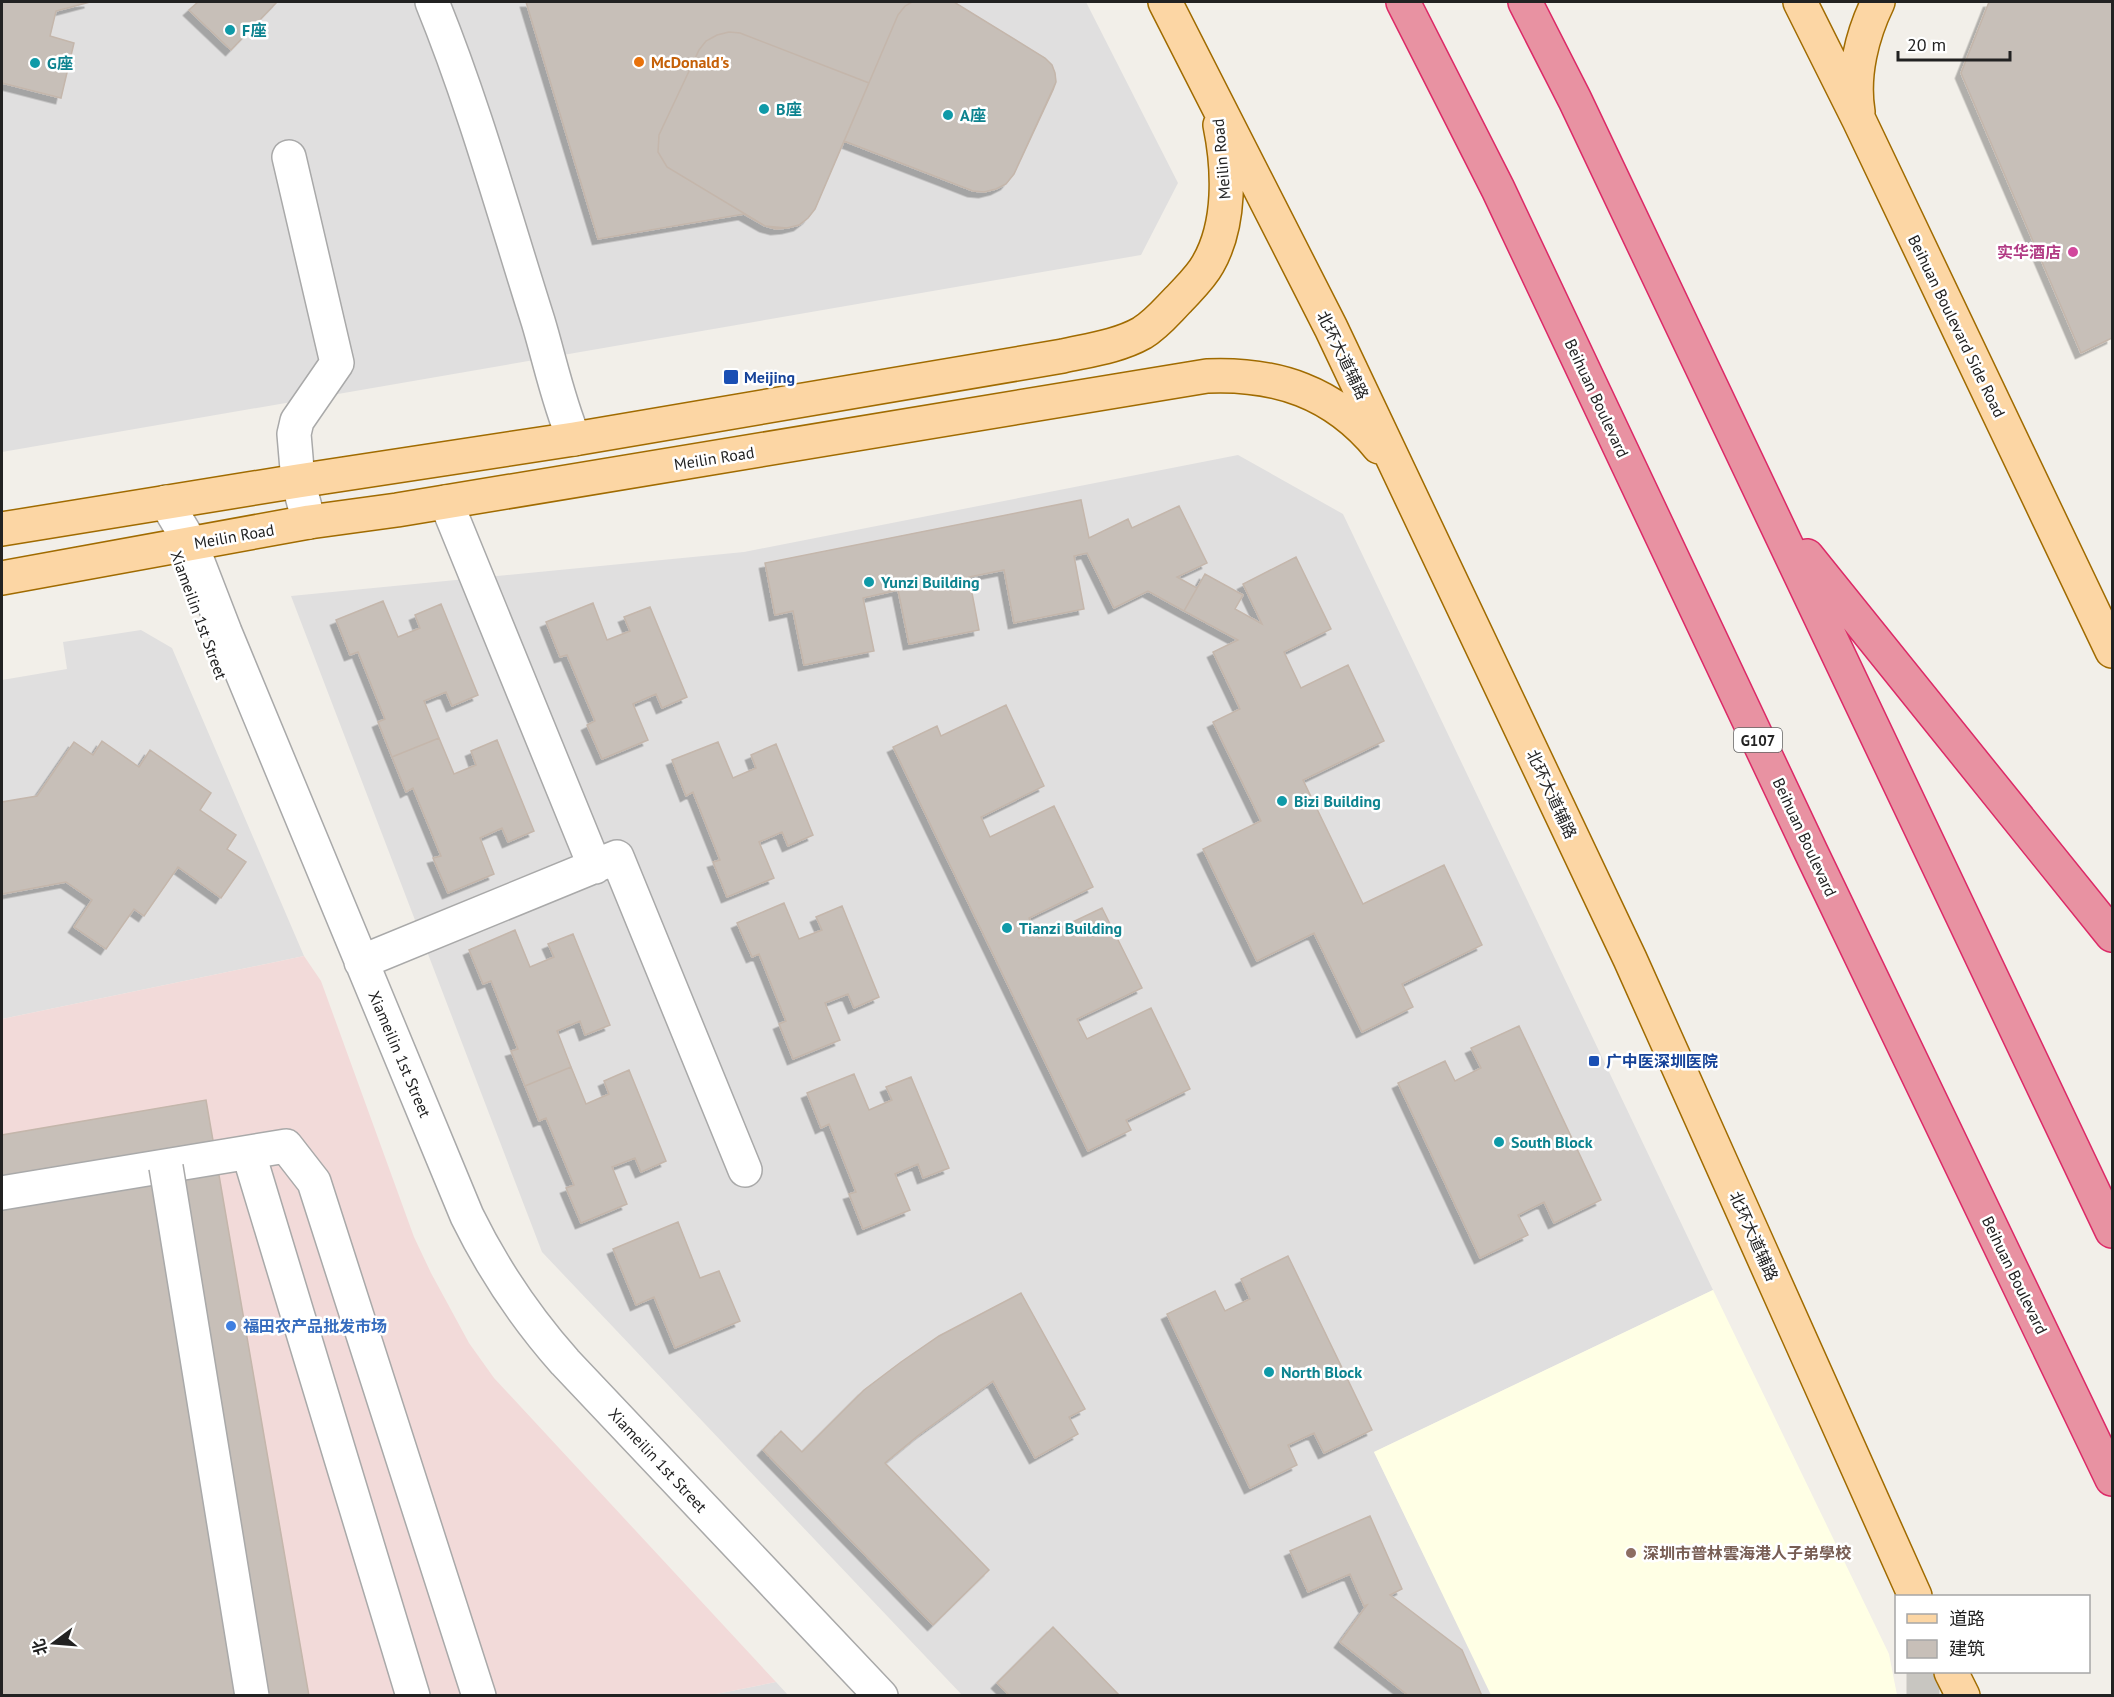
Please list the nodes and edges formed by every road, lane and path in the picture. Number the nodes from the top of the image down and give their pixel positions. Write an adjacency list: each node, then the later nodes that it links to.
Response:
1 (432, 2): 10 (street)
2 (1165, 2): 7 (main road, 北环大道辅路)
3 (1403, 2): 29 (highway, Beihuan Boulevard / G107)
4 (1525, 2): 15 (highway)
5 (1800, 2): 8 (main road, Beihuan Boulevard Side Road)
6 (1878, 2): 8 (main road)
7 (1212, 94): 10 (main road, Meilin Road); 11 (main road, 北环大道辅路)
8 (1859, 120): 20 (main road, Beihuan Boulevard Side Road)
9 (289, 157): 12 (street)
10 (574, 439): 12 (main road, Meilin Road)
11 (1397, 469): 14 (main road, Meilin Road); 30 (main road, 北环大道辅路)
12 (298, 481): 13 (main road, Meilin Road); 16 (street)
13 (166, 502): 17 (main road, Meilin Road); 18 (street, Xiameilin 1st Street)
14 (446, 502): 16 (main road, Meilin Road); 21 (street)
15 (1772, 513): 22 (highway); 28 (highway)
16 (309, 522): 18 (main road, Meilin Road)
17 (2, 529)
18 (182, 546): 19 (main road, Meilin Road); 23 (street, Xiameilin 1st Street); 35 (street, Xiameilin 1st Street)
19 (2, 578)
20 (2112, 651)
21 (595, 867): 23 (street); 26 (street)
22 (2112, 935)
23 (361, 962): 36 (street, Xiameilin 1st Street)
24 (251, 1161): 33 (street)
25 (166, 1167): 27 (street); 32 (street, bridge); 34 (street)
26 (745, 1170)
27 (2, 1193)
28 (2112, 1231)
29 (2112, 1479)
30 (1915, 1595)
31 (1952, 1673): 37 (main road)
32 (252, 1695)
33 (413, 1695)
34 (479, 1695)
35 (850, 1695)
36 (881, 1695)
37 (1963, 1695)

